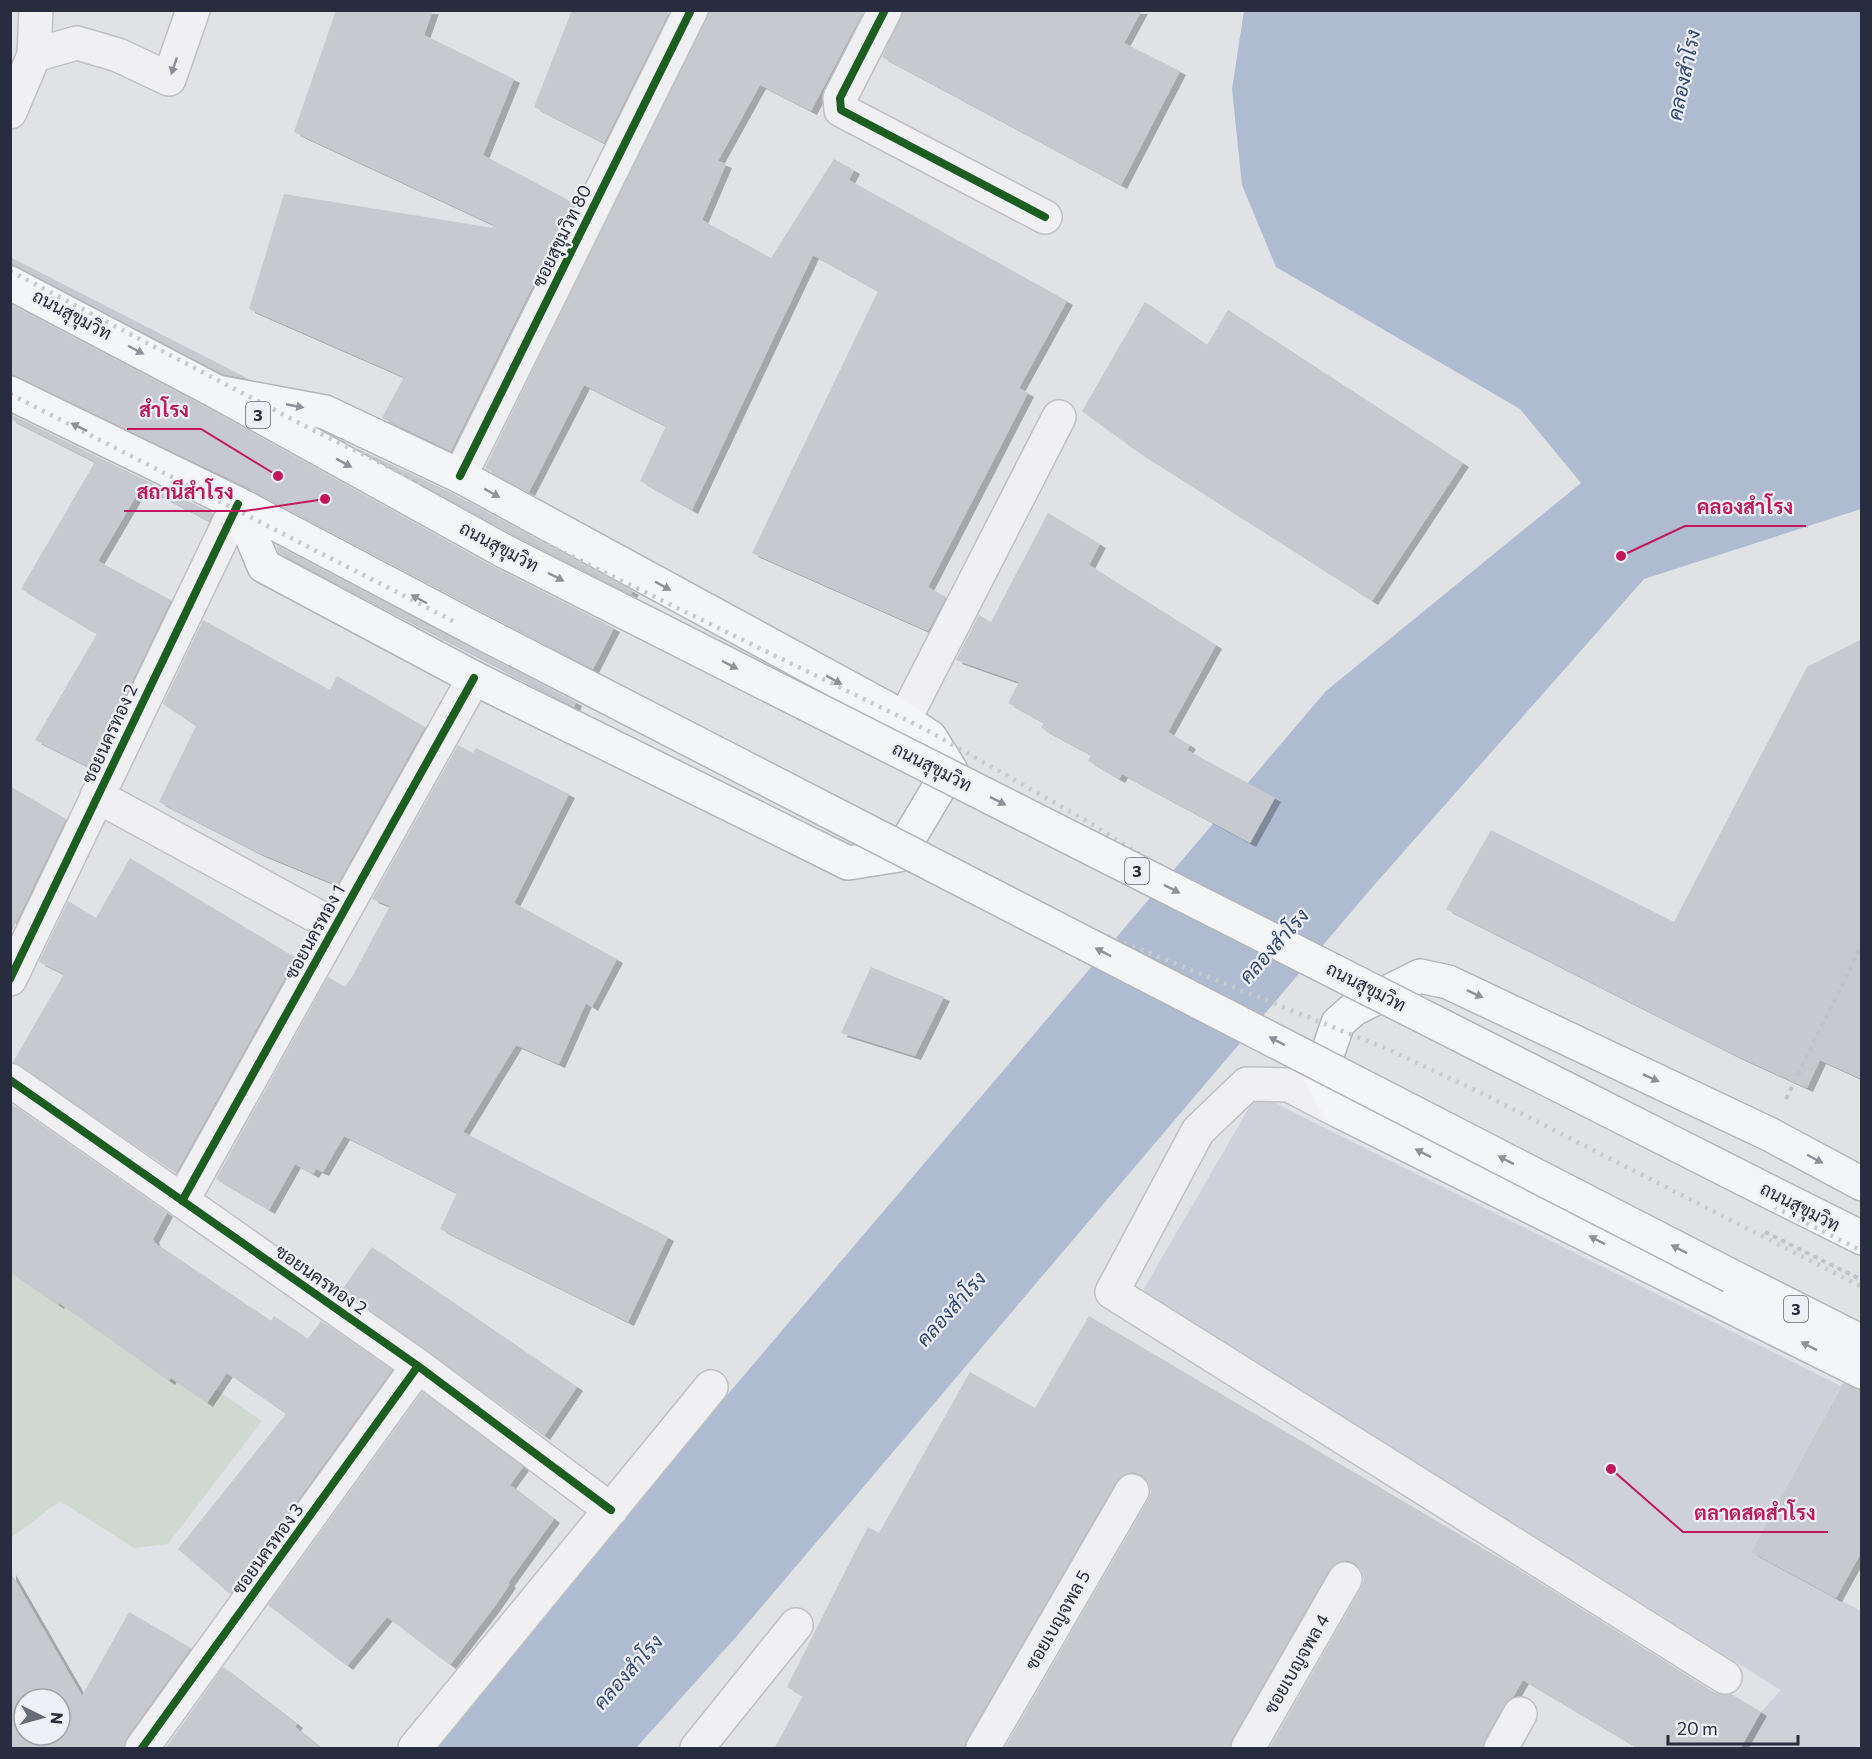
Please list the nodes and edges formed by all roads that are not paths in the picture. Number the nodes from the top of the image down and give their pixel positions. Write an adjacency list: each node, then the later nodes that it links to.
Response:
1 (36, 10): 5 (street)
2 (193, 10): 5 (street, one-way to 5)
3 (691, 10): 12 (street, ซอยสุขุมวิท 80)
4 (885, 10): 7 (street)
5 (34, 55): 6 (street)
6 (10, 112)
7 (1045, 217)
8 (10, 283): 9 (highway, ถนนสุขุมวิท / 3, one-way to 9)
9 (217, 392): 12 (highway, one-way to 12); 23 (highway, ถนนสุขุมวิท / 3, one-way to 23, bridge)
10 (10, 393): 13 (highway, 3, one-way to 10)
11 (1059, 417): 15 (street)
12 (460, 476): 15 (highway, one-way to 15)
13 (238, 504): 14 (highway); 16 (street, ซอยนครทอง 2); 24 (highway, 3, one-way to 13, bridge)
14 (474, 678): 15 (highway); 17 (street, ซอยนครทอง 1)
15 (904, 720)
16 (97, 796): 17 (street); 18 (street, ซอยนครทอง 2)
17 (335, 926): 22 (street, ซอยนครทอง 1)
18 (10, 979)
19 (10, 1080): 22 (street, ซอยนครทอง 2)
20 (1341, 1112): 21 (highway, one-way to 21); 26 (highway, one-way to 20); 32 (street)
21 (1862, 1184)
22 (182, 1201): 25 (street, ซอยนครทอง 2)
23 (1862, 1238)
24 (1862, 1342)
25 (418, 1366): 29 (street, ซอยนครทอง 2); 34 (street, ซอยนครทอง 3)
26 (1862, 1372)
27 (711, 1387): 29 (street)
28 (1132, 1491): 37 (street, ซอยเบญจพล 5)
29 (610, 1510): 35 (street)
30 (1345, 1579): 38 (street, ซอยเบญจพล 4)
31 (796, 1625): 36 (street)
32 (1725, 1677)
33 (1520, 1714): 39 (street)
34 (142, 1749)
35 (415, 1749)
36 (697, 1749)
37 (983, 1749)
38 (1248, 1749)
39 (1502, 1749)

